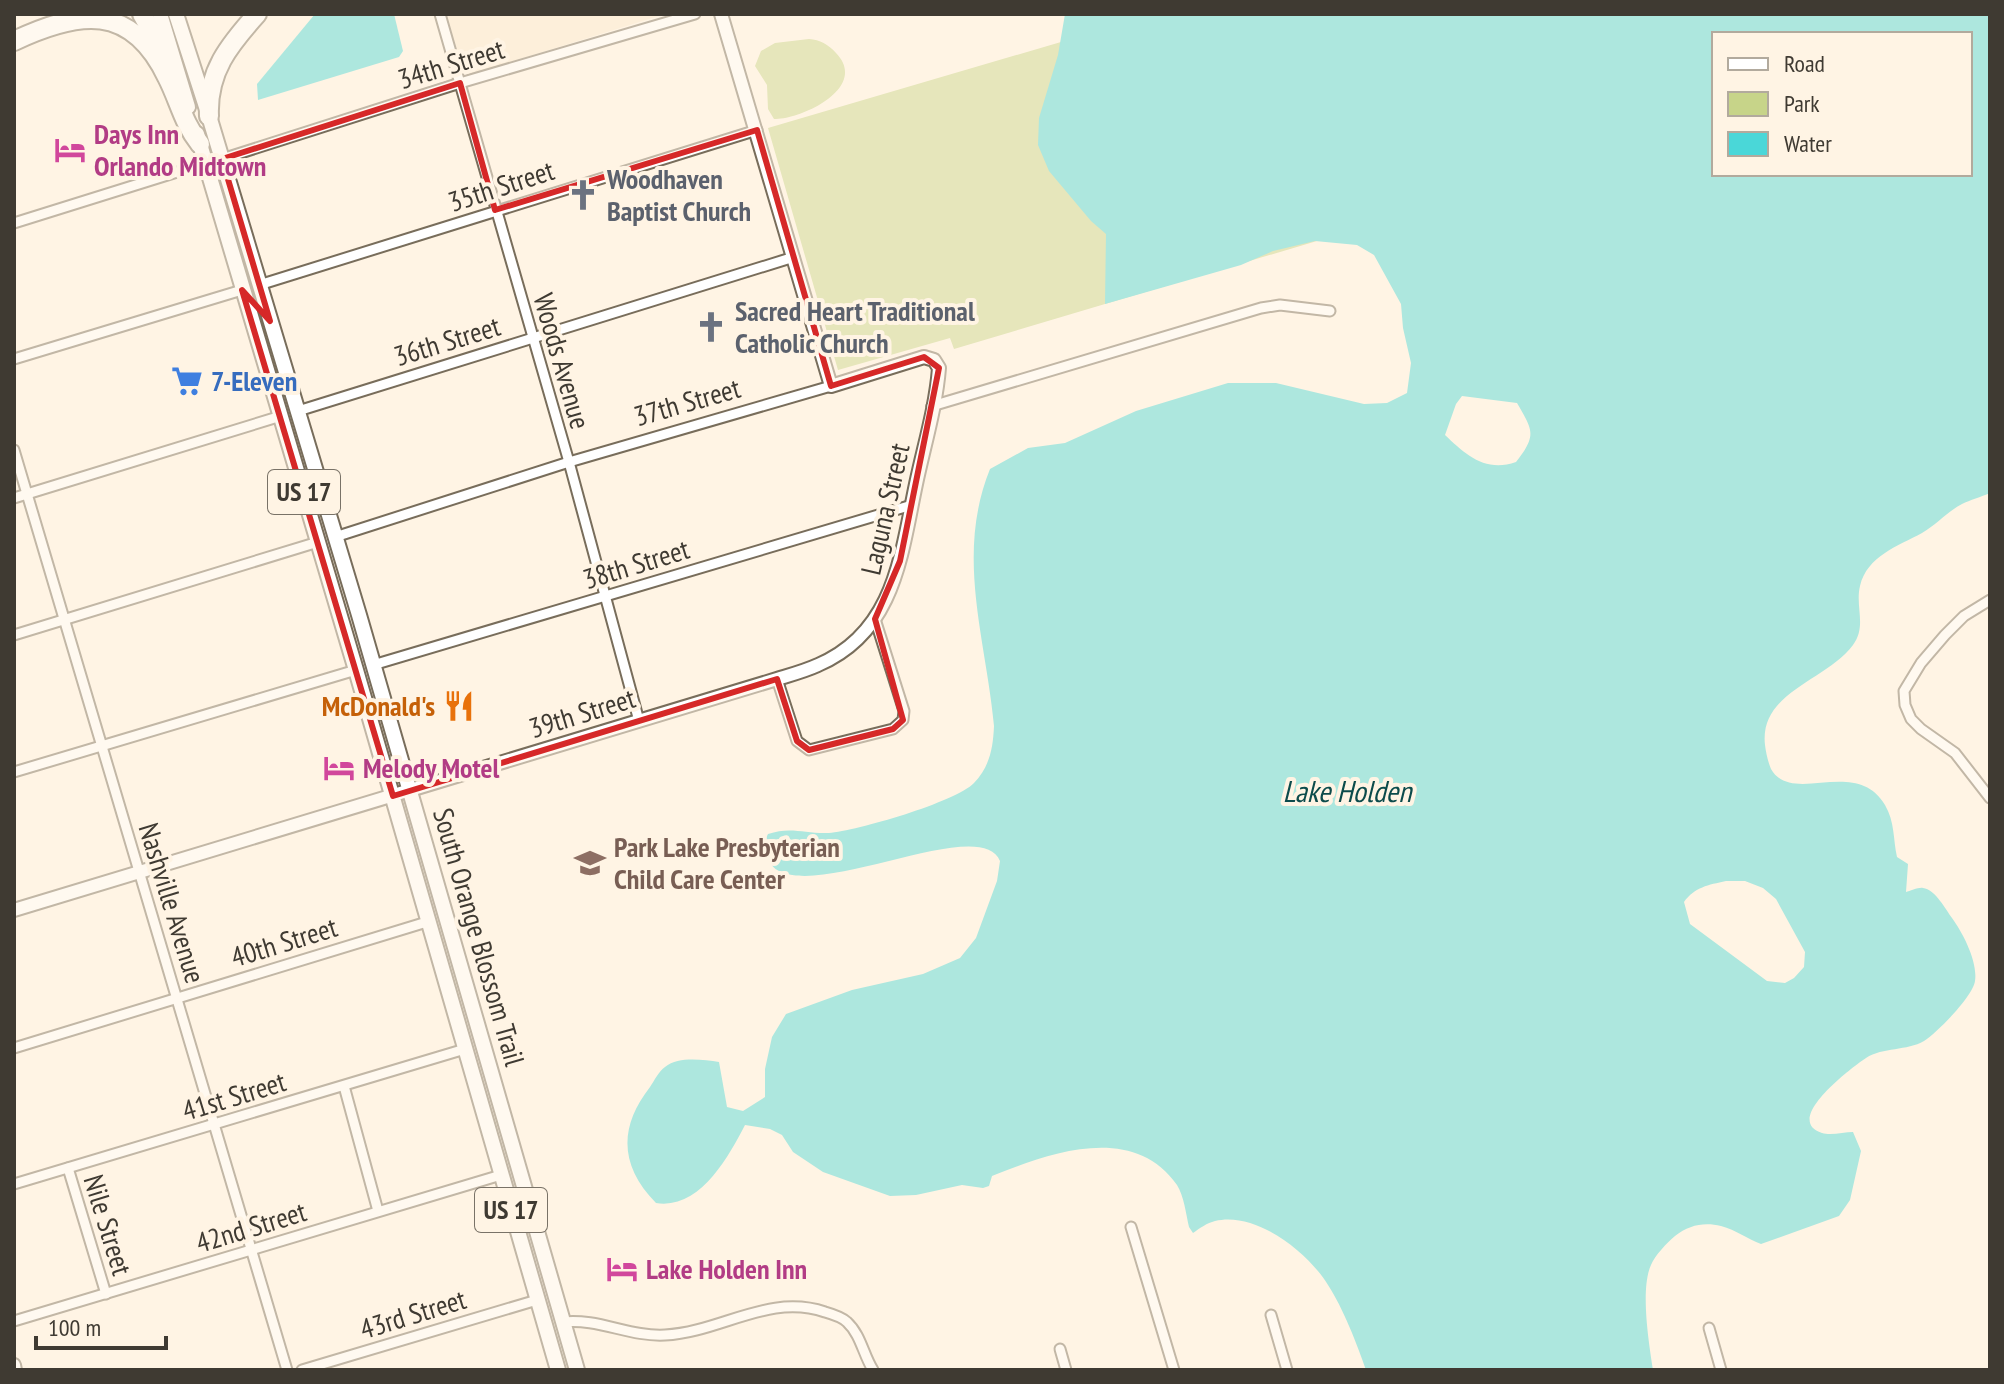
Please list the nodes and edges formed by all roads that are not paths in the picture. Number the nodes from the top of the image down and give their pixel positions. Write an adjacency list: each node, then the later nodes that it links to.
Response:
1 (142, 14): 10 (highway)
2 (160, 14): 10 (main road, South Orange Blossom Trail / US 17)
3 (176, 14): 10 (main road, South Orange Blossom Trail / US 17)
4 (257, 14): 10 (highway)
5 (440, 14): 9 (street, Woods Avenue)
6 (695, 14): 9 (street, 34th Street)
7 (721, 14): 11 (street)
8 (14, 41): 12 (highway)
9 (460, 83): 13 (street, 34th Street); 15 (street, Woods Avenue)
10 (201, 119): 12 (main road, South Orange Blossom Trail / US 17); 13 (main road, South Orange Blossom Trail / US 17)
11 (757, 130): 15 (street, 35th Street); 17 (street)
12 (200, 144): 14 (main road, South Orange Blossom Trail / US 17)
13 (222, 159): 18 (main road, South Orange Blossom Trail / US 17)
14 (206, 163): 16 (street); 18 (main road); 19 (main road, South Orange Blossom Trail / US 17)
15 (495, 210): 18 (street, 35th Street); 21 (street, Woods Avenue)
16 (14, 223)
17 (794, 257): 21 (street, 36th Street); 23 (street)
18 (259, 285): 24 (main road, South Orange Blossom Trail / US 17)
19 (242, 290): 22 (street); 24 (main road); 27 (main road, South Orange Blossom Trail / US 17)
20 (1330, 311): 25 (street)
21 (533, 337): 26 (street, 36th Street); 29 (street, Woods Avenue)
22 (14, 359)
23 (831, 386): 25 (street, 37th Street); 29 (street, 37th Street)
24 (291, 388): 26 (main road, South Orange Blossom Trail / US 17)
25 (932, 406): 32 (street, Laguna Street)
26 (298, 411): 33 (main road, South Orange Blossom Trail / US 17)
27 (281, 416): 30 (street); 34 (main road, South Orange Blossom Trail / US 17)
28 (14, 450): 30 (street, Nashville Avenue)
29 (569, 462): 33 (street, 37th Street); 35 (street, Woods Avenue)
30 (28, 494): 31 (street); 38 (street, Nashville Avenue)
31 (14, 498)
32 (912, 505): 35 (street, 38th Street); 37 (street, Laguna Street)
33 (335, 537): 40 (main road, South Orange Blossom Trail / US 17)
34 (318, 542): 38 (street); 41 (main road, South Orange Blossom Trail / US 17)
35 (605, 596): 40 (street, 38th Street); 43 (street, Woods Avenue)
36 (1990, 600): 48 (street)
37 (875, 619): 42 (street, 39th Street); 42 (street)
38 (65, 620): 39 (street); 44 (street, Nashville Avenue)
39 (14, 635)
40 (373, 665): 46 (main road, South Orange Blossom Trail / US 17)
41 (356, 670): 44 (street); 47 (main road, South Orange Blossom Trail / US 17)
42 (777, 679): 43 (street, 39th Street)
43 (639, 721): 46 (street, 39th Street)
44 (102, 745): 45 (street); 49 (street, Nashville Avenue)
45 (14, 772)
46 (410, 791): 47 (street, 39th Street); 55 (main road, South Orange Blossom Trail / US 17)
47 (393, 796): 49 (street, 39th Street); 51 (main road, South Orange Blossom Trail / US 17)
48 (1990, 798)
49 (140, 872): 50 (street, 39th Street); 52 (street, Nashville Avenue)
50 (14, 910)
51 (430, 921): 52 (street, 40th Street); 54 (main road, South Orange Blossom Trail / US 17)
52 (177, 998): 53 (street, 40th Street); 57 (street, Nashville Avenue)
53 (14, 1048)
54 (465, 1049): 55 (main road); 56 (street, 41st Street); 59 (main road, South Orange Blossom Trail / US 17)
55 (490, 1070): 68 (main road, South Orange Blossom Trail / US 17)
56 (344, 1086): 57 (street, 41st Street); 61 (street)
57 (215, 1125): 58 (street, 41st Street); 63 (street, Nashville Avenue)
58 (68, 1168): 60 (street, 41st Street); 64 (street, Nile Street)
59 (501, 1175): 61 (street, 42nd Street); 65 (main road, South Orange Blossom Trail / US 17)
60 (14, 1184)
61 (378, 1211): 63 (street, 42nd Street)
62 (1131, 1227): 77 (street)
63 (252, 1250): 64 (street, 42nd Street); 71 (street, Nashville Avenue)
64 (106, 1294): 67 (street, 42nd Street)
65 (537, 1300): 72 (street, 43rd Street); 73 (main road, South Orange Blossom Trail / US 17)
66 (1271, 1315): 78 (street)
67 (14, 1321)
68 (563, 1322): 74 (main road, South Orange Blossom Trail / US 17); 75 (street)
69 (1709, 1328): 79 (street)
70 (1060, 1349): 76 (street)
71 (287, 1370)
72 (302, 1370)
73 (558, 1370)
74 (577, 1370)
75 (873, 1370)
76 (1066, 1370)
77 (1174, 1370)
78 (1287, 1370)
79 (1721, 1370)

